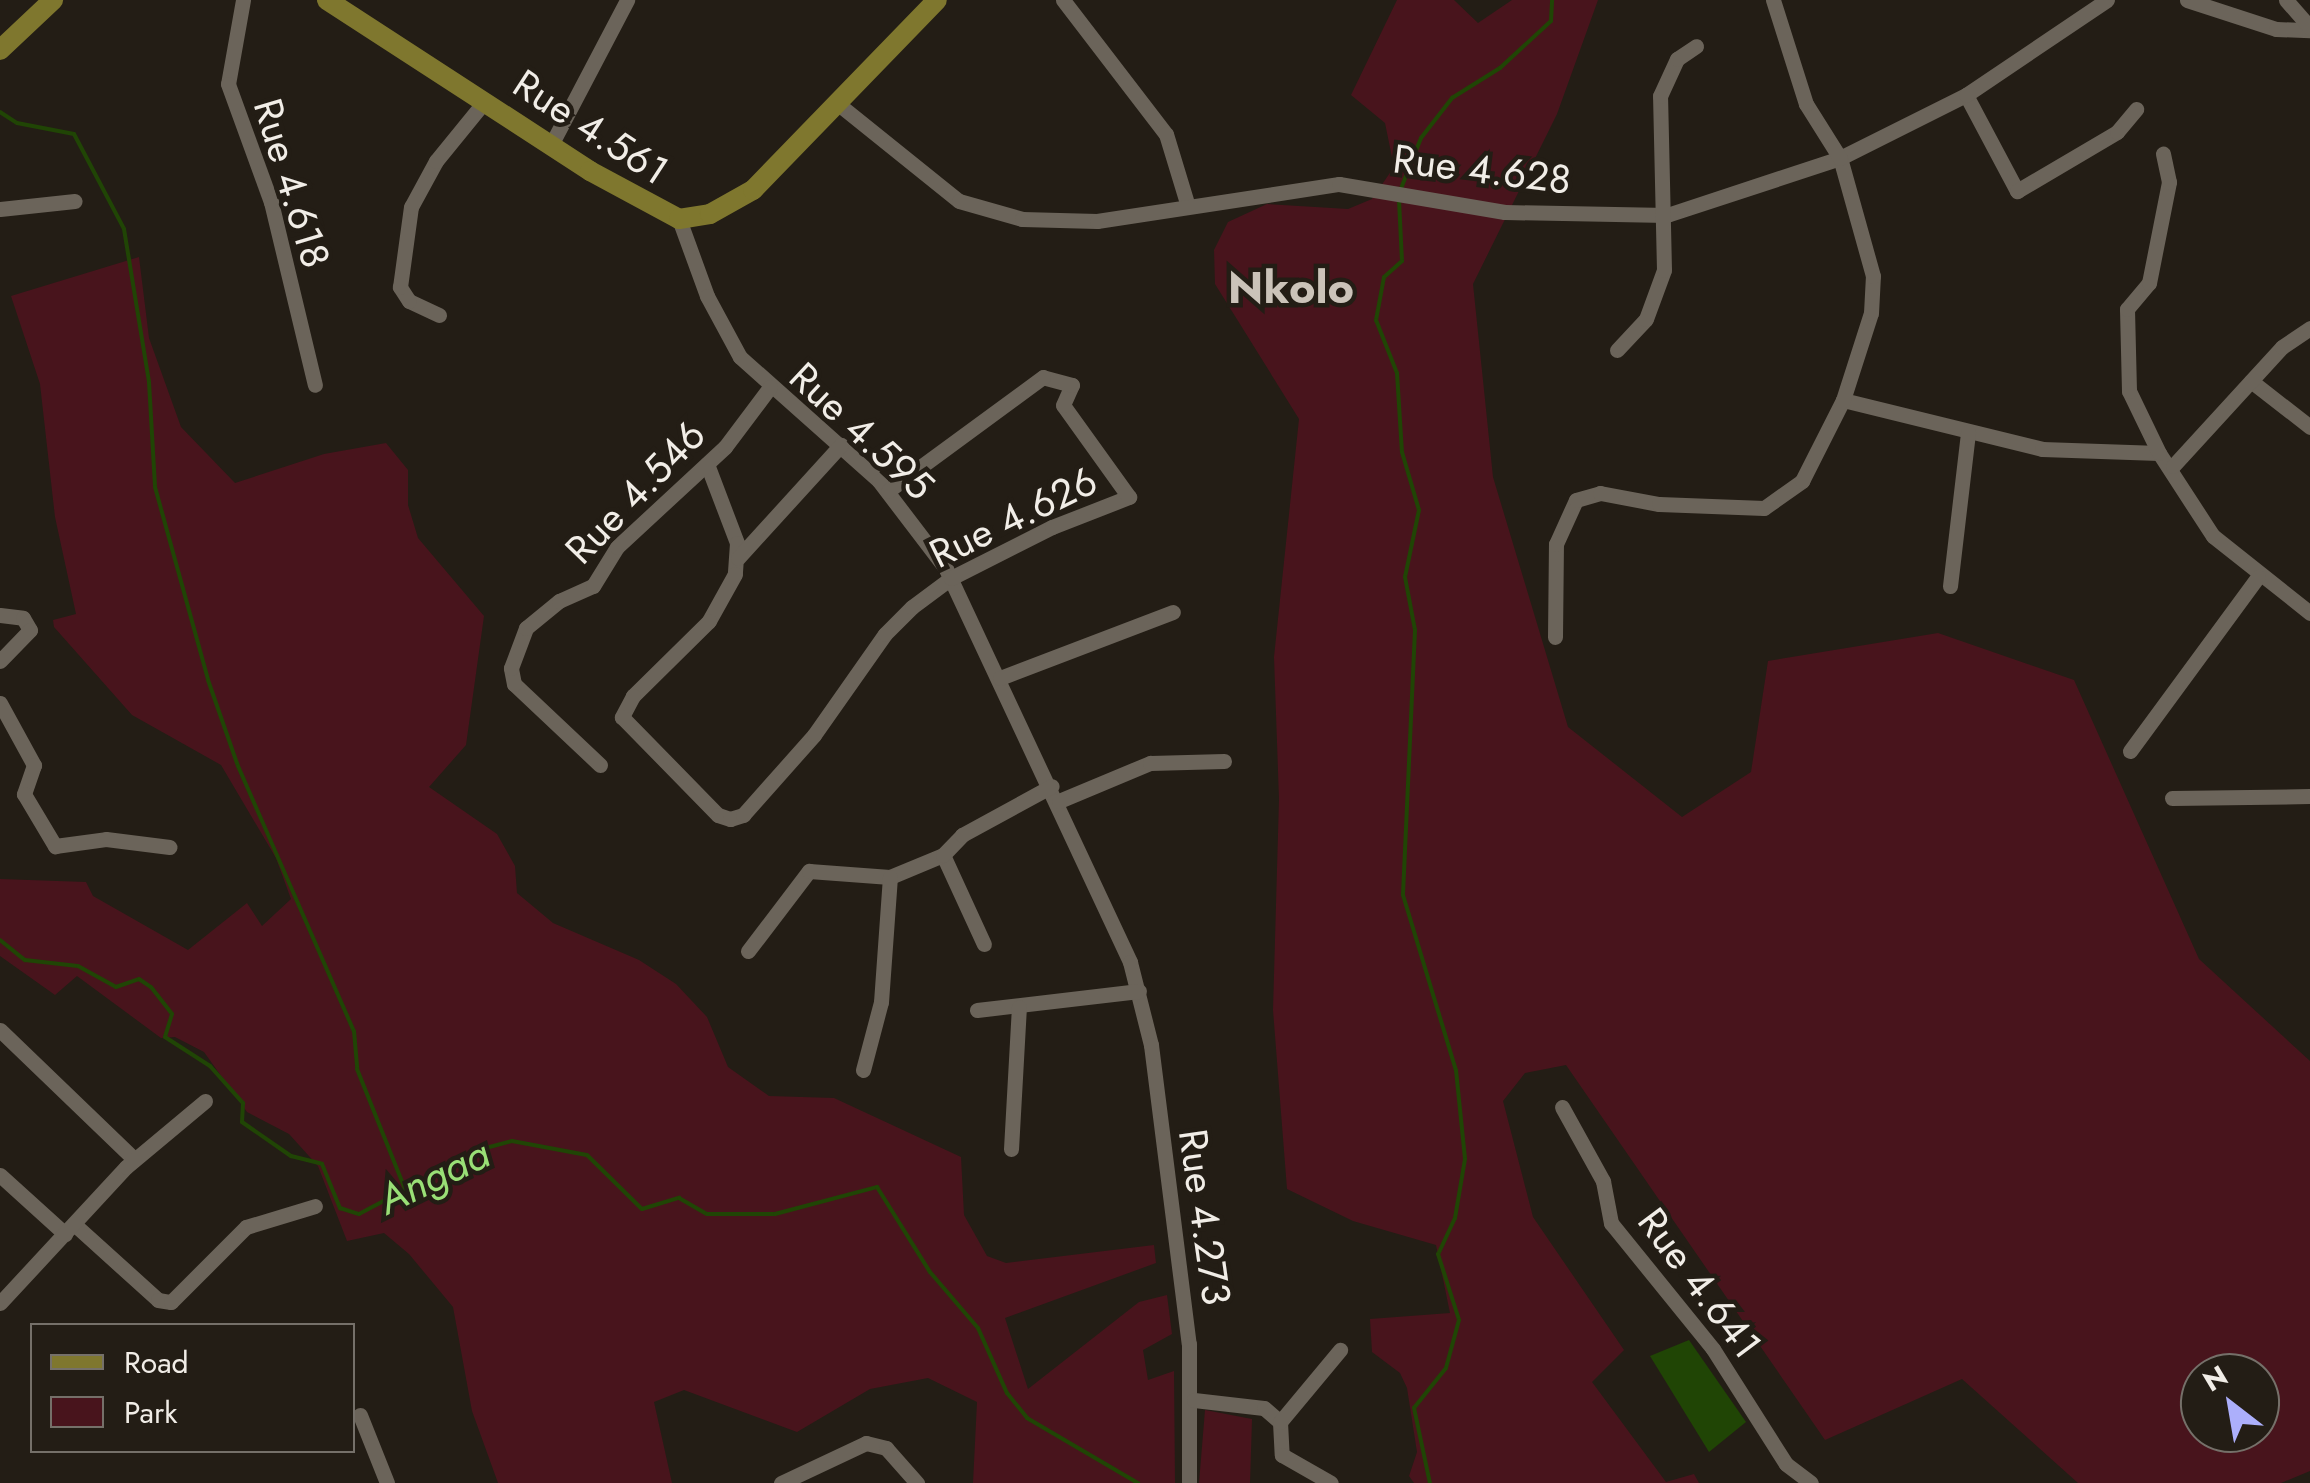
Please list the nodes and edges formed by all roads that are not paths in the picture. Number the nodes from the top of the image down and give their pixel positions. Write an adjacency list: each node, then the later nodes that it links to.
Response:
1 (53, 0): 13 (main road)
2 (244, 0): 30 (street, Rue 4.618)
3 (327, 0): 15 (main road, Rue 4.561)
4 (628, 0): 18 (street)
5 (937, 0): 16 (main road, Rue 4.561)
6 (1063, 0): 22 (street)
7 (1774, 0): 20 (street)
8 (2107, 0): 14 (street, Rue 4.628)
9 (2187, 0): 11 (street)
10 (2286, 0): 11 (street)
11 (2310, 29)
12 (1696, 46): 24 (street)
13 (0, 50)
14 (1966, 95): 17 (street); 20 (street, Rue 4.628)
15 (486, 101): 18 (main road, Rue 4.561); 26 (street)
16 (837, 103): 22 (street, Rue 4.628); 25 (main road, Rue 4.561)
17 (2136, 110)
18 (551, 145): 25 (main road, Rue 4.561)
19 (2163, 154): 36 (street)
20 (1840, 158): 24 (street, Rue 4.628); 32 (street)
21 (75, 201): 23 (street)
22 (1187, 203): 24 (street, Rue 4.628)
23 (0, 209)
24 (1667, 215): 28 (street)
25 (679, 219): 31 (street, Rue 4.595)
26 (439, 316)
27 (2310, 328): 29 (street)
28 (1617, 350)
29 (2251, 381): 33 (street); 38 (street)
30 (315, 384)
31 (770, 387): 35 (street, Rue 4.595); 37 (street, Rue 4.546)
32 (1843, 400): 34 (street); 47 (street)
33 (2310, 428)
34 (1968, 432): 36 (street); 43 (street)
35 (841, 445): 39 (street, Rue 4.595); 40 (street)
36 (2159, 453): 38 (street)
37 (707, 464): 40 (street); 53 (street, Rue 4.546)
38 (2173, 466): 41 (street)
39 (888, 491): 42 (street, Rue 4.595); 42 (street, Rue 4.626)
40 (738, 558): 42 (street, Rue 4.626)
41 (2258, 577): 45 (street); 51 (street)
42 (950, 578): 49 (street, Rue 4.595)
43 (1950, 586)
44 (1173, 612): 49 (street)
45 (2310, 613)
46 (0, 615): 48 (street)
47 (1555, 636)
48 (0, 662)
49 (1000, 678): 54 (street, Rue 4.595)
50 (0, 703): 57 (street)
51 (2130, 751)
52 (1224, 761): 54 (street)
53 (600, 765)
54 (1055, 793): 58 (street); 62 (street, Rue 4.595)
55 (2310, 796): 56 (street)
56 (2172, 798)
57 (169, 847)
58 (943, 855): 59 (street); 60 (street)
59 (890, 877): 61 (street); 67 (street)
60 (984, 944)
61 (748, 950)
62 (1130, 962): 63 (street, Rue 4.273)
63 (1139, 991): 64 (street); 77 (street, Rue 4.273)
64 (1019, 1007): 65 (street); 70 (street)
65 (977, 1010)
66 (0, 1030): 71 (street)
67 (863, 1070)
68 (205, 1101): 71 (street)
69 (1562, 1107): 85 (street, Rue 4.641)
70 (1012, 1148)
71 (134, 1159): 74 (street)
72 (0, 1175): 74 (street)
73 (315, 1206): 74 (street)
74 (70, 1229): 75 (street)
75 (0, 1303)
76 (1340, 1350): 79 (street)
77 (1194, 1400): 79 (street); 83 (street, Rue 4.273)
78 (360, 1415): 80 (street)
79 (1280, 1422): 84 (street)
80 (387, 1483)
81 (781, 1483): 82 (street)
82 (917, 1483)
83 (1189, 1483)
84 (1330, 1483)
85 (1811, 1483)

